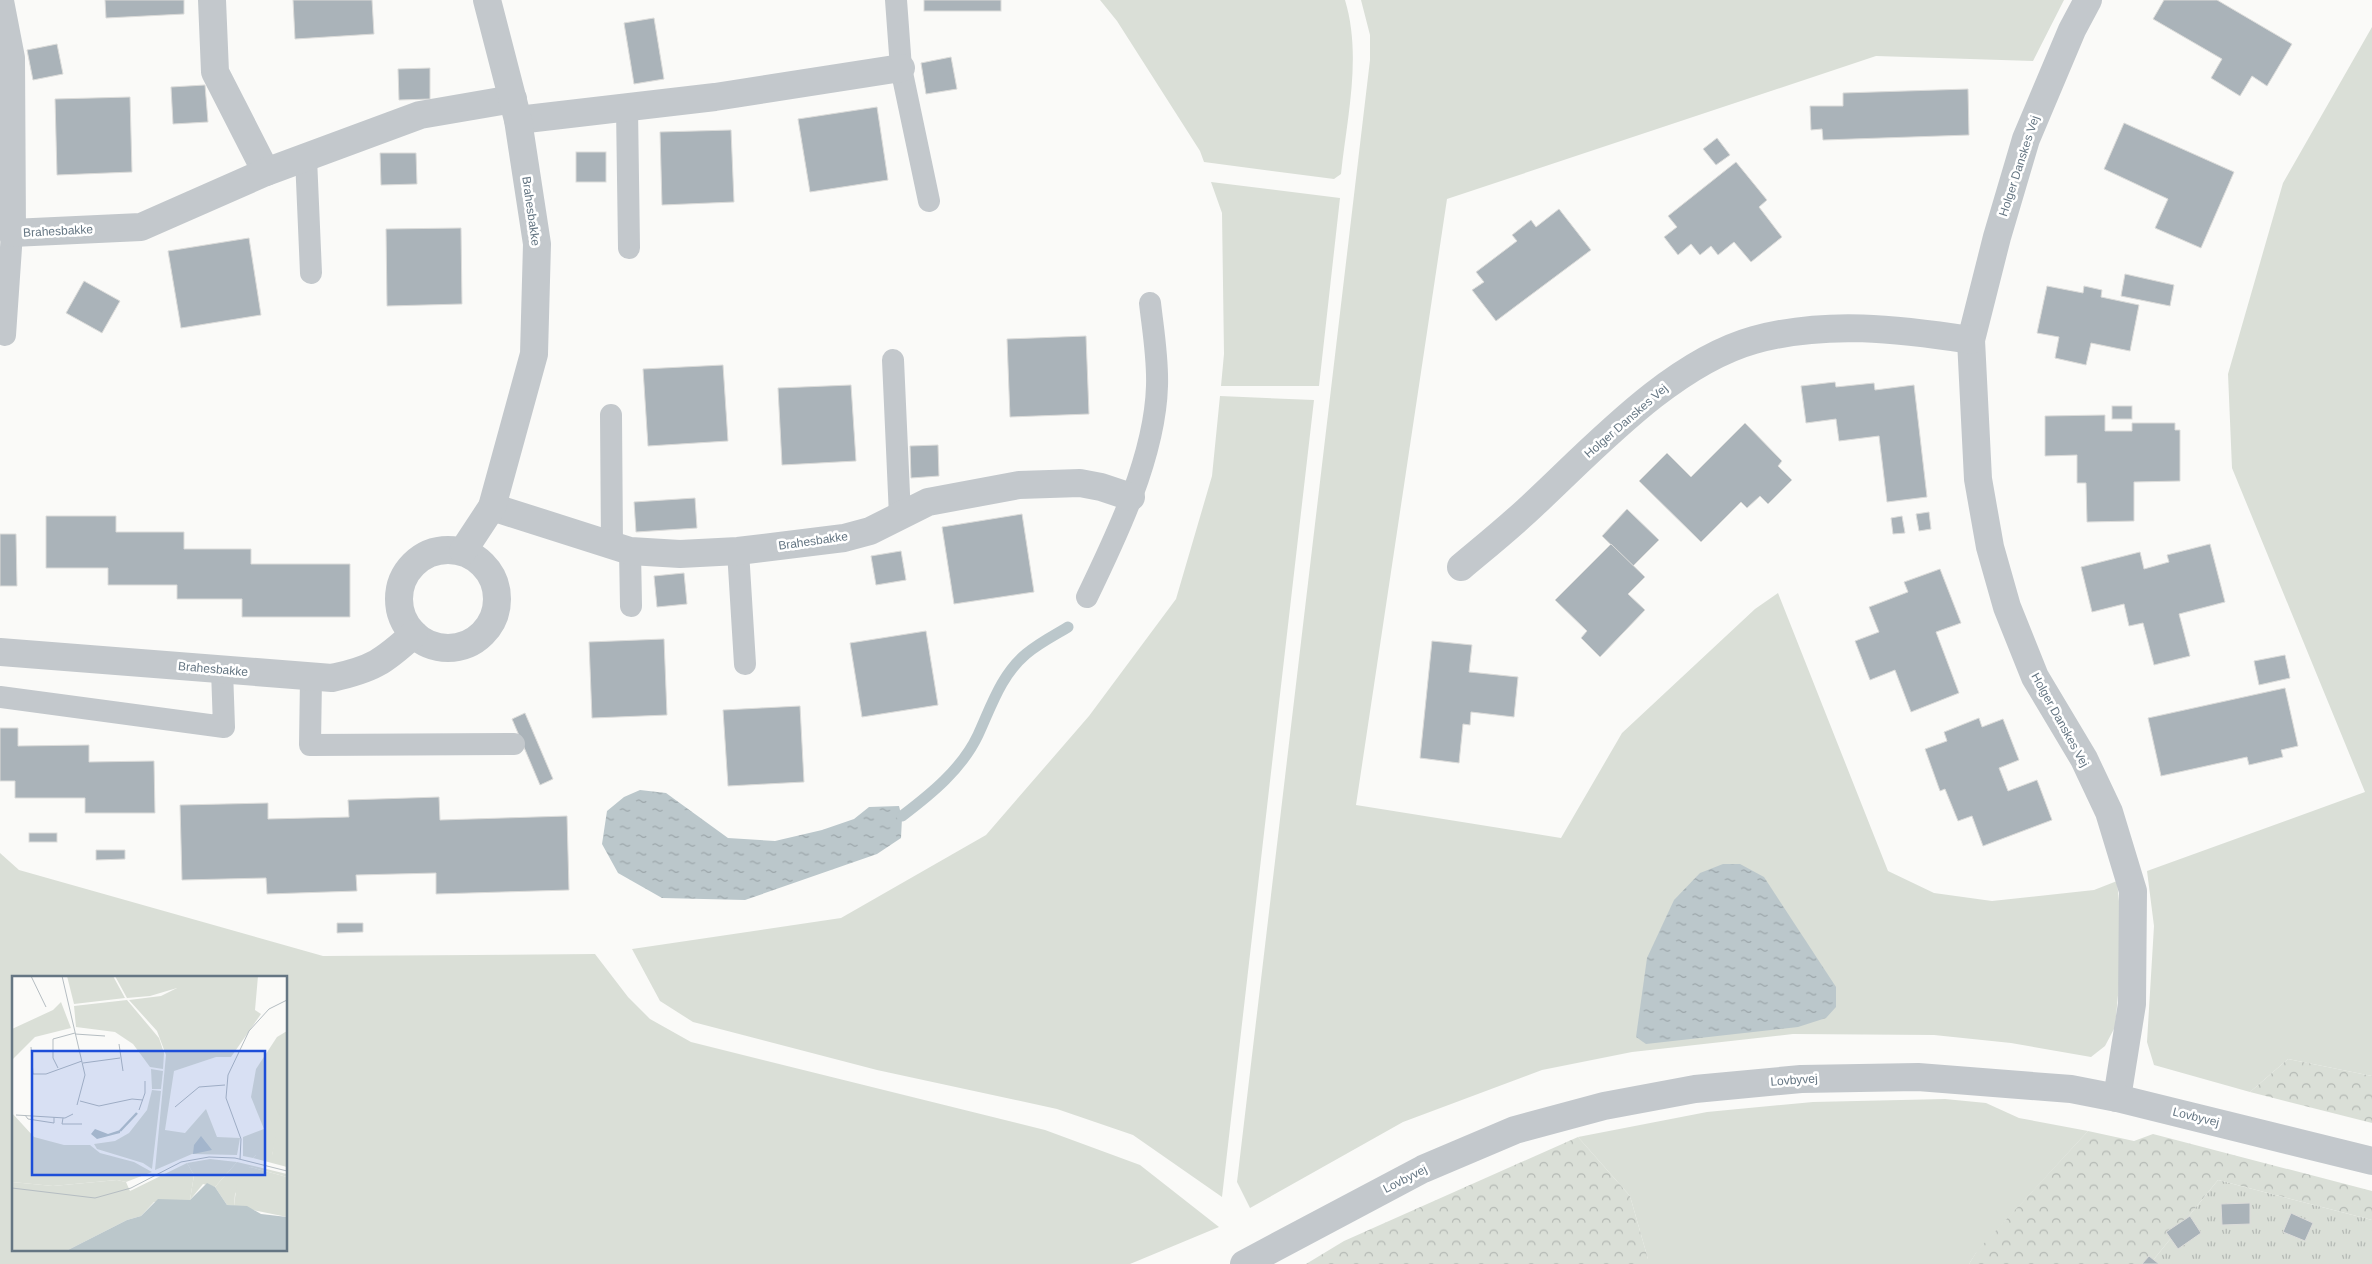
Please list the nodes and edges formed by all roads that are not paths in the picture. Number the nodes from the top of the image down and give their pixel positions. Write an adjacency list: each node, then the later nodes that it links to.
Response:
1 (212, 0): 10 (street)
2 (487, 0): 8 (street, Brahesbakke)
3 (896, 0): 6 (lane)
4 (2088, 0): 17 (street, Holger Danskes Vej)
5 (0, 1): 12 (street, Brahesbakke)
6 (901, 68): 7 (street, Brahesbakke); 11 (lane)
7 (626, 108): 8 (street, Brahesbakke); 13 (lane)
8 (516, 110): 9 (street, Brahesbakke); 21 (street, Brahesbakke)
9 (306, 158): 10 (street, Brahesbakke); 14 (lane)
10 (266, 172): 12 (street, Brahesbakke)
11 (929, 201)
12 (12, 233): 16 (lane)
13 (629, 248)
14 (311, 273)
15 (1150, 303): 20 (lane)
16 (5, 335)
17 (1971, 340): 26 (street, Holger Danskes Vej); 36 (street, Holger Danskes Vej)
18 (892, 360): 22 (lane)
19 (611, 415): 23 (lane)
20 (1131, 497): 22 (street, Brahesbakke); 27 (lane)
21 (492, 507): 23 (street, Brahesbakke); 24 (street, Brahesbakke)
22 (900, 516): 25 (street, Brahesbakke)
23 (621, 548): 25 (street, Brahesbakke); 28 (lane)
24 (463, 551): 29 (street); 29 (street)
25 (738, 551): 31 (lane)
26 (1461, 567)
27 (1087, 597)
28 (632, 606)
29 (414, 634): 33 (street, Brahesbakke)
30 (0, 652): 32 (street, Brahesbakke)
31 (745, 664)
32 (222, 670): 33 (street, Brahesbakke); 34 (lane)
33 (311, 678): 35 (lane)
34 (0, 697)
35 (514, 744)
36 (2116, 1098): 37 (street, Lovbyvej); 38 (street, Lovbyvej)
37 (2372, 1162)
38 (1244, 1264)

